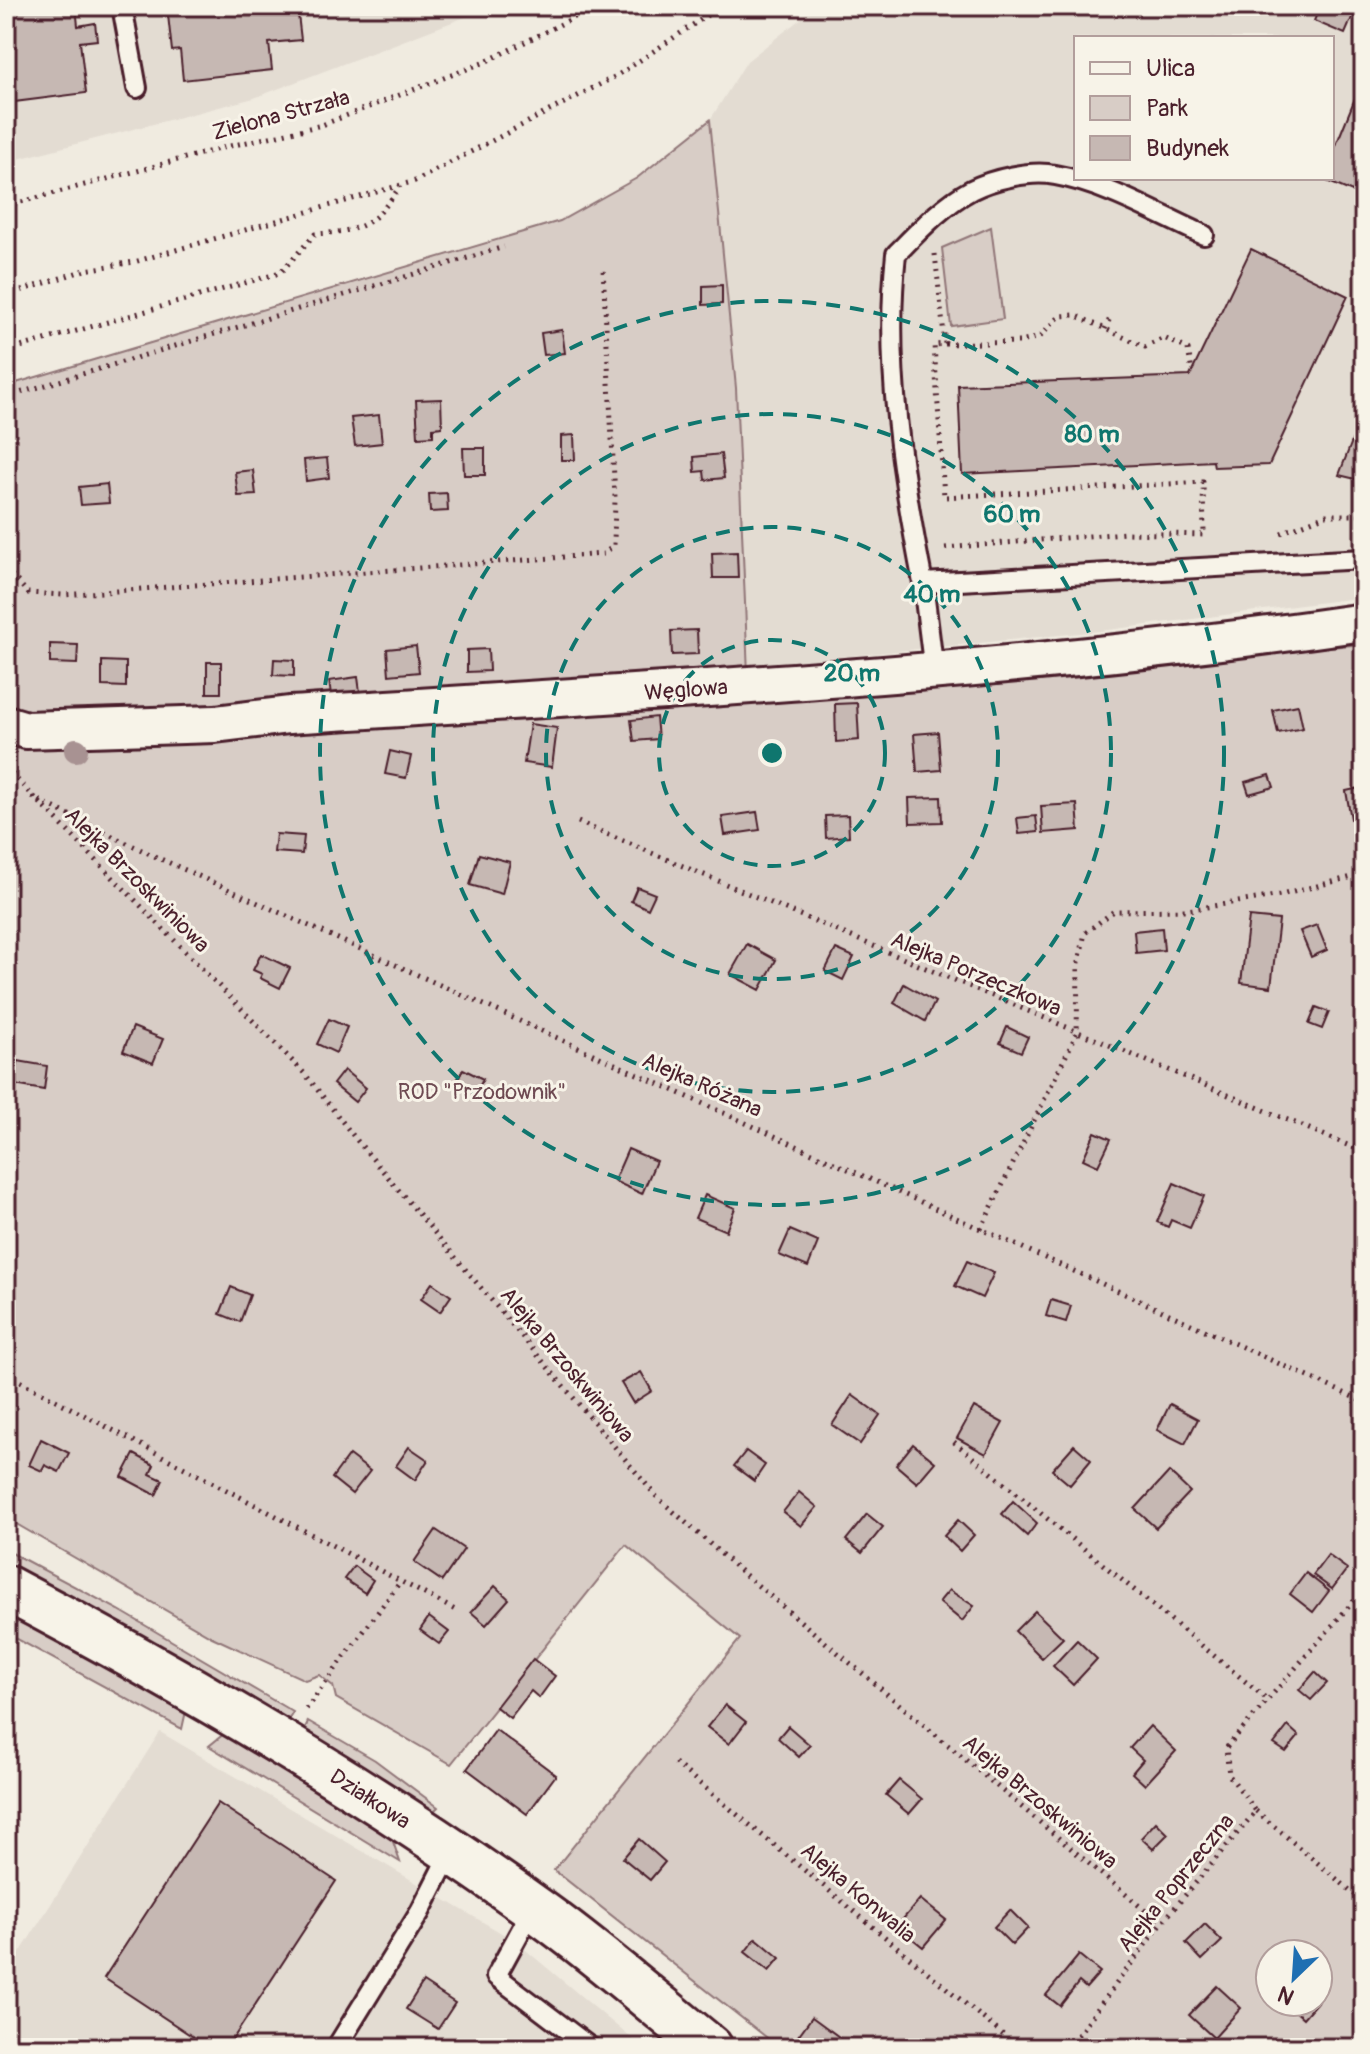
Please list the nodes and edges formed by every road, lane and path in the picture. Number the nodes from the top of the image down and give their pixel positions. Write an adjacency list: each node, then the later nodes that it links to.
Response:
1 (122, 6): 4 (lane)
2 (597, 6): 6 (path, Zielona Strzała)
3 (721, 6): 5 (path)
4 (137, 88)
5 (401, 185): 11 (path); 15 (path)
6 (6, 206)
7 (1204, 235): 23 (lane)
8 (934, 245): 14 (path)
9 (504, 247): 17 (path)
10 (603, 268): 22 (path)
11 (6, 296)
12 (1111, 316): 13 (path)
13 (1105, 329): 14 (path); 16 (path)
14 (945, 344): 20 (path)
15 (6, 351)
16 (1192, 372)
17 (6, 397)
18 (1364, 515): 19 (path)
19 (1267, 538)
20 (937, 548)
21 (1364, 559): 23 (lane)
22 (6, 569)
23 (923, 583): 25 (lane)
24 (1364, 622): 25 (street, Węglowa)
25 (934, 672): 26 (street, Węglowa)
26 (6, 724)
27 (6, 768): 28 (path, Alejka Brzoskwiniowa)
28 (28, 795): 33 (path, Alejka Różana); 48 (path, Alejka Brzoskwiniowa)
29 (578, 822): 31 (path, Alejka Porzeczkowa)
30 (1364, 874): 31 (path)
31 (1077, 1033): 32 (path, Alejka Porzeczkowa); 33 (path)
32 (1364, 1152)
33 (981, 1229): 35 (path, Alejka Różana)
34 (6, 1374): 37 (path)
35 (1364, 1402)
36 (954, 1442): 41 (path)
37 (401, 1581): 40 (path); 42 (path)
38 (6, 1588): 42 (street, Działkowa)
39 (1364, 1589): 41 (path, Alejka Poprzeczna)
40 (459, 1612)
41 (1268, 1700): 44 (path, Alejka Poprzeczna)
42 (283, 1743): 45 (street, Działkowa)
43 (675, 1763): 52 (path, Alejka Konwalia)
44 (1256, 1811): 46 (path); 48 (path, Alejka Poprzeczna)
45 (451, 1851): 47 (street, Działkowa); 49 (lane)
46 (1364, 1902)
47 (533, 1908): 50 (lane); 51 (street, Działkowa)
48 (1161, 1924): 53 (path, Alejka Poprzeczna)
49 (336, 2048)
50 (591, 2048)
51 (710, 2048)
52 (1019, 2048)
53 (1068, 2048)

